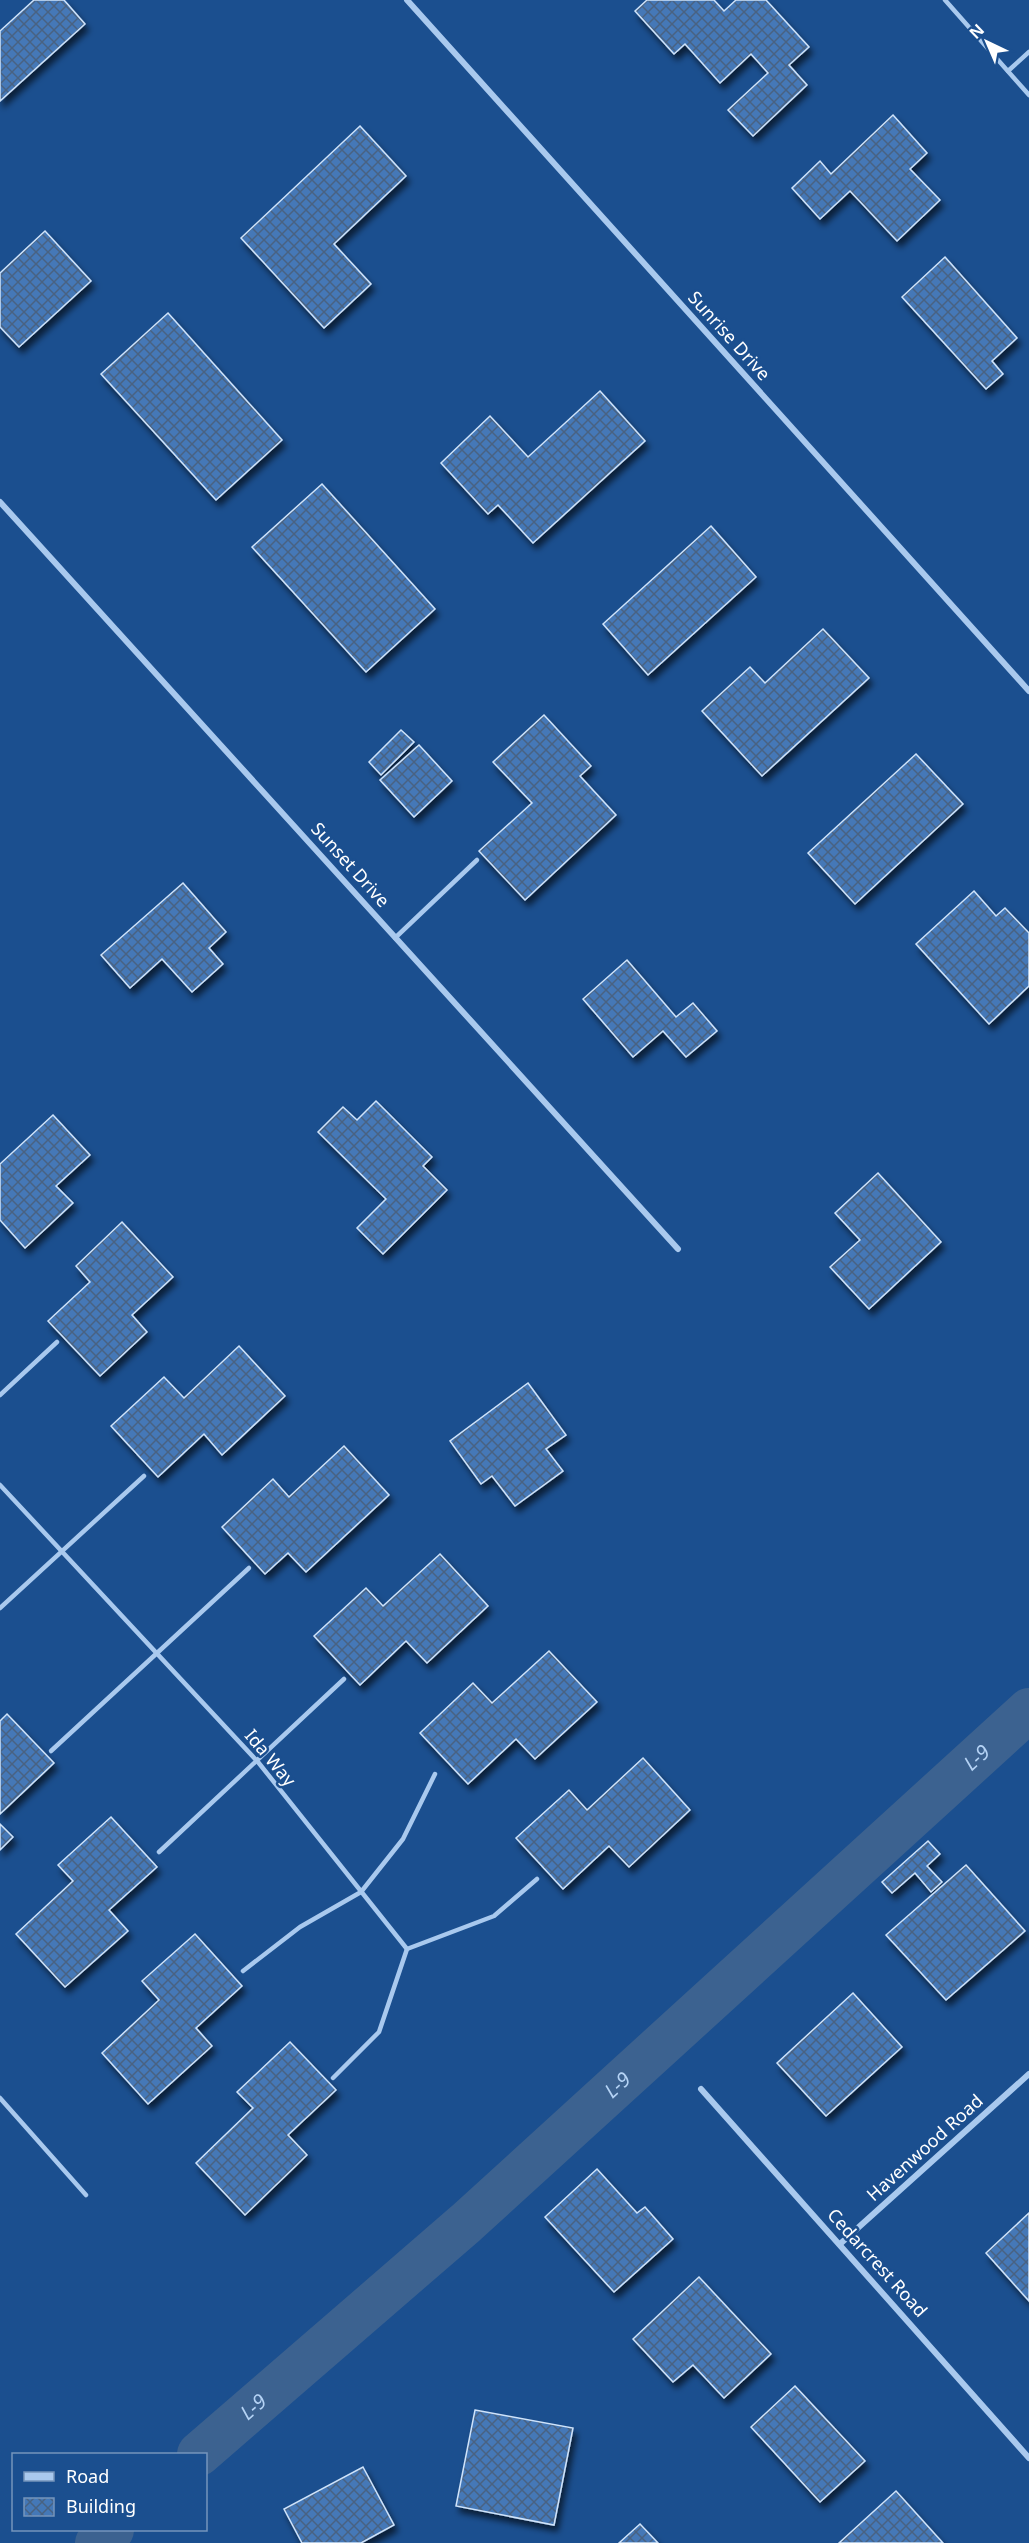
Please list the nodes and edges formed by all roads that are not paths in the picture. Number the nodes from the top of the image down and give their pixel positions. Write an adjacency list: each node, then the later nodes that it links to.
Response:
1 (407, 0): 7 (street, Sunrise Drive)
2 (945, 0): 4 (lane)
3 (1029, 52): 4 (lane)
4 (1008, 70): 5 (lane)
5 (1029, 95)
6 (0, 502): 9 (street, Sunset Drive)
7 (1029, 692)
8 (477, 860): 9 (lane)
9 (395, 938): 10 (street, Sunset Drive)
10 (678, 1249)
11 (57, 1342): 12 (lane)
12 (0, 1395)
13 (144, 1476): 15 (lane)
14 (0, 1485): 15 (lane, Ida Way)
15 (62, 1551): 17 (lane); 18 (lane, Ida Way)
16 (249, 1568): 18 (lane)
17 (0, 1608)
18 (156, 1652): 20 (lane); 21 (lane, Ida Way)
19 (344, 1679): 21 (lane)
20 (51, 1751)
21 (258, 1762): 23 (lane); 25 (lane, Ida Way)
22 (435, 1774): 25 (lane)
23 (159, 1852)
24 (537, 1879): 26 (lane)
25 (362, 1892): 26 (lane, Ida Way); 27 (lane)
26 (407, 1949): 29 (lane)
27 (243, 1971)
28 (1029, 2074): 33 (street, Havenwood Road)
29 (333, 2078)
30 (701, 2089): 33 (street, Cedarcrest Road)
31 (0, 2098): 32 (lane)
32 (86, 2196)
33 (840, 2244): 34 (street, Cedarcrest Road)
34 (1029, 2458)

